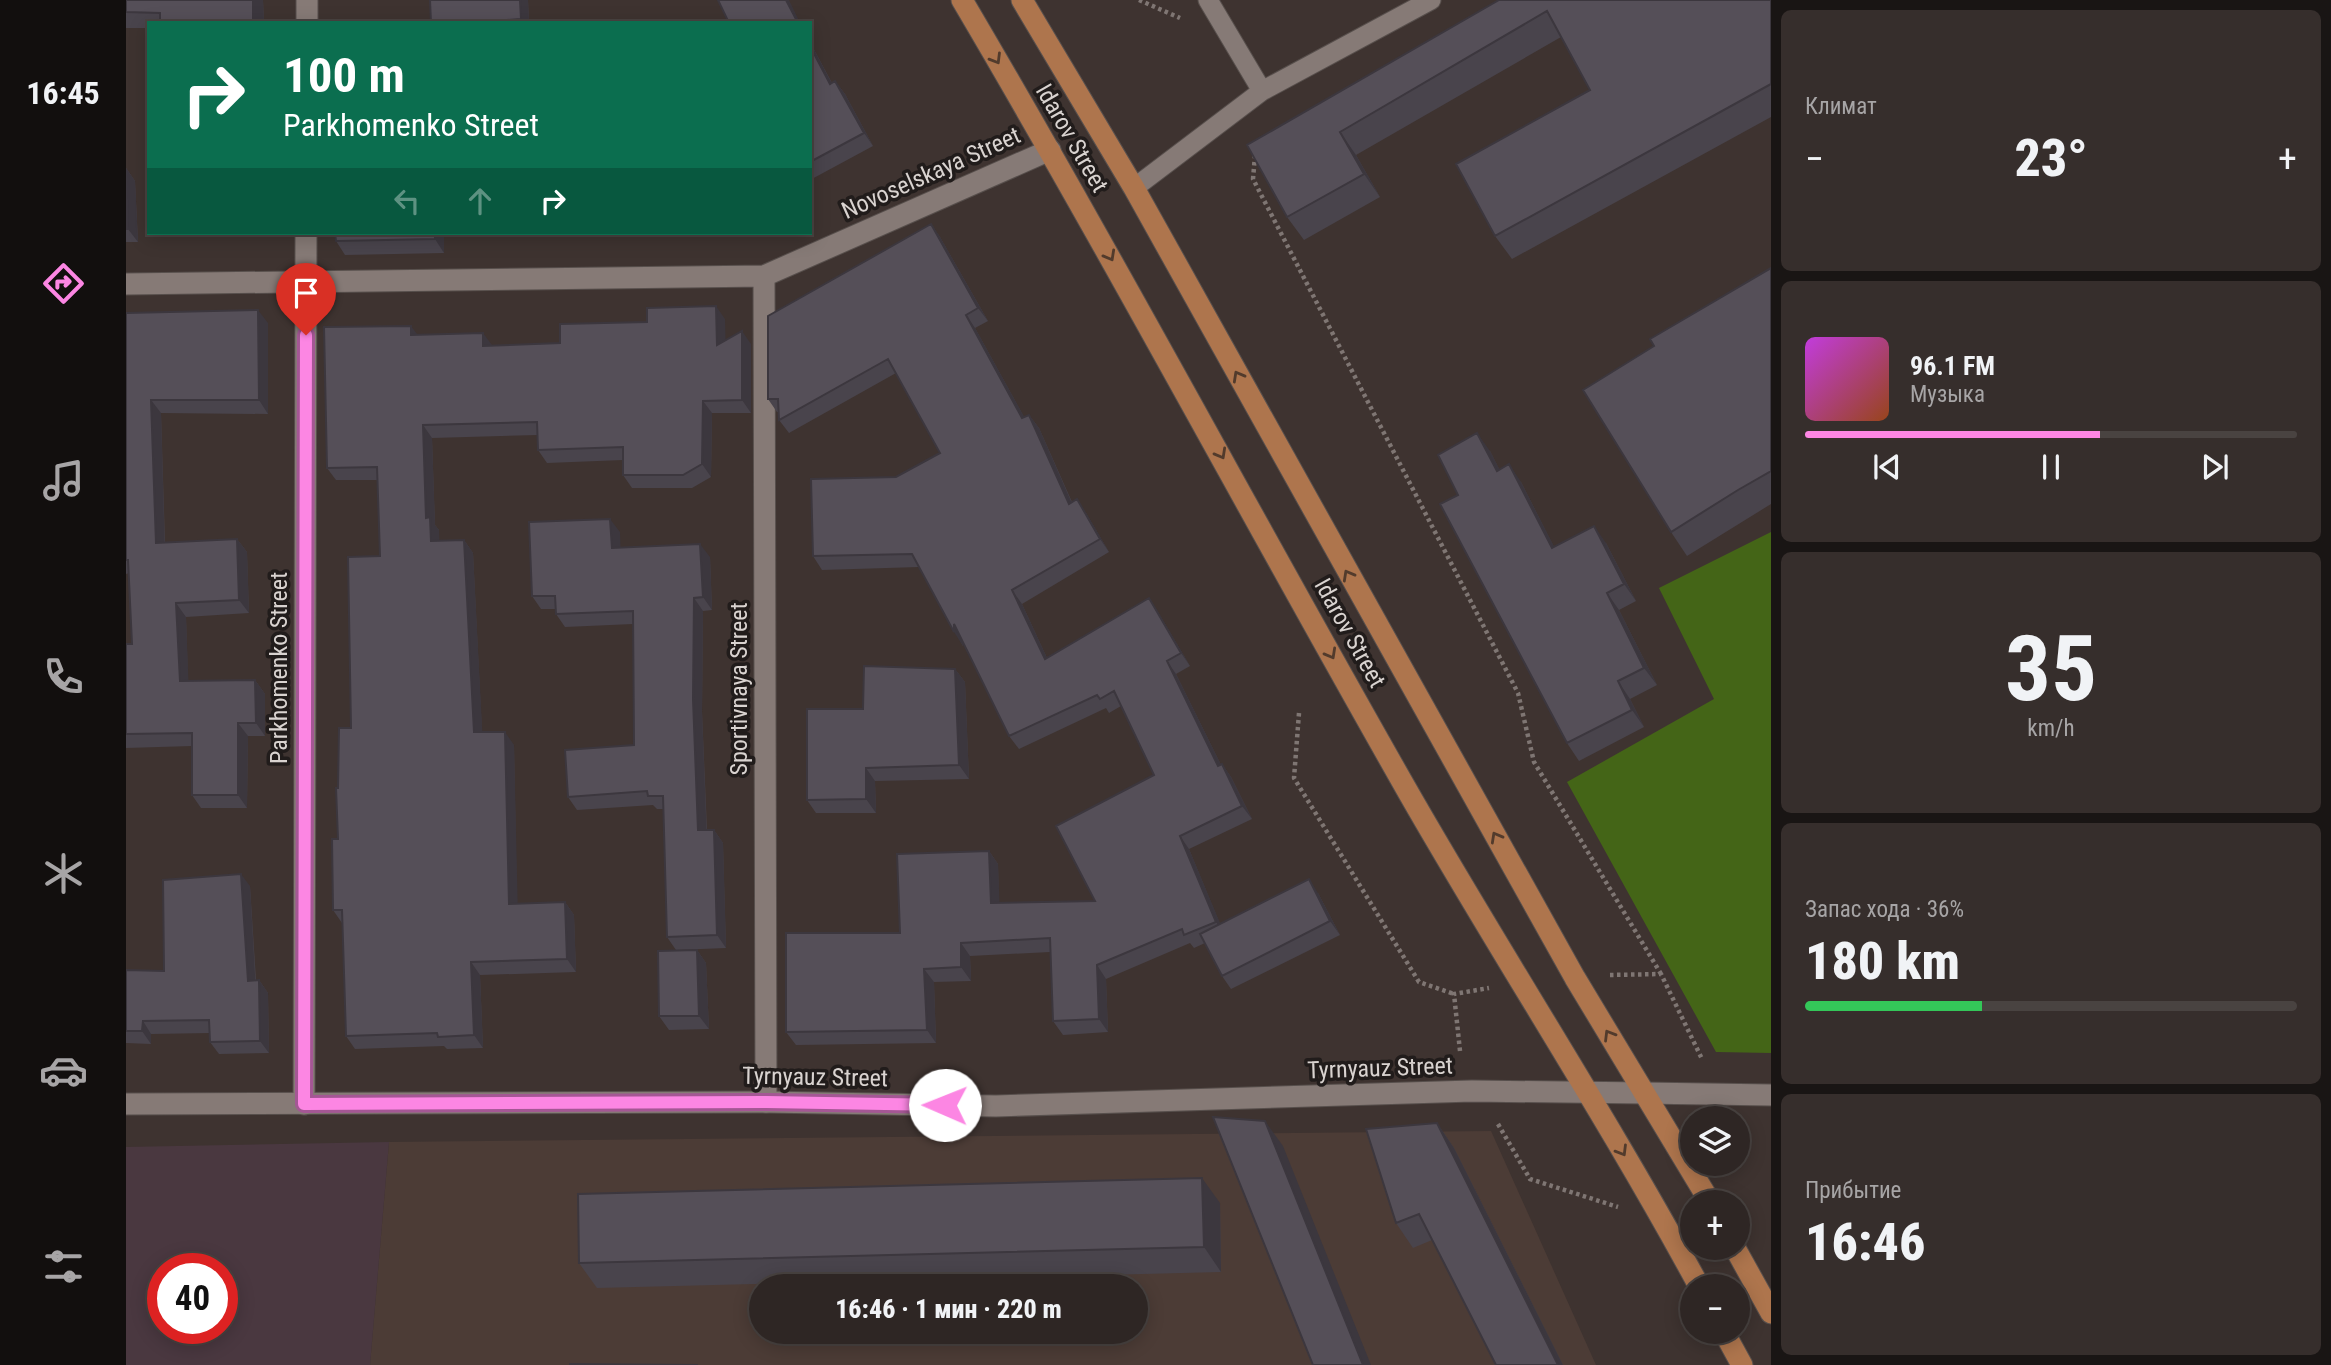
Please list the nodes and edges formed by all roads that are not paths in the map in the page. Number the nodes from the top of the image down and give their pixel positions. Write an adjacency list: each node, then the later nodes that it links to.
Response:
1 (307, 0): 6 (street)
2 (962, 0): 8 (main road, Idarov Street, one-way to 8)
3 (1022, 0): 9 (main road, Idarov Street)
4 (1208, 0): 7 (lane)
5 (1431, 0): 7 (lane)
6 (306, 21)
7 (1254, 97): 9 (lane)
8 (1050, 150): 11 (street, Novoselskaya Street); 14 (main road, Idarov Street, one-way to 14)
9 (1134, 188): 15 (main road, Idarov Street, one-way to 9)
10 (306, 235): 12 (street, Parkhomenko Street)
11 (764, 276): 12 (street, Novoselskaya Street); 17 (street, Sportivnaya Street)
12 (306, 280): 13 (street, Novoselskaya Street); 19 (street, Parkhomenko Street)
13 (126, 284)
14 (1587, 1092): 15 (street, Tyrnyauz Street); 17 (street, Tyrnyauz Street); 22 (main road, Idarov Street, one-way to 22)
15 (1644, 1093): 16 (street, Tyrnyauz Street); 20 (main road, Idarov Street)
16 (1771, 1095)
17 (766, 1102): 19 (street, Tyrnyauz Street)
18 (126, 1104): 19 (street, Tyrnyauz Street)
19 (304, 1104)
20 (1703, 1190)
21 (1742, 1260): 23 (main road)
22 (1692, 1274)
23 (1771, 1313)
24 (1731, 1344): 25 (main road)
25 (1742, 1365)

